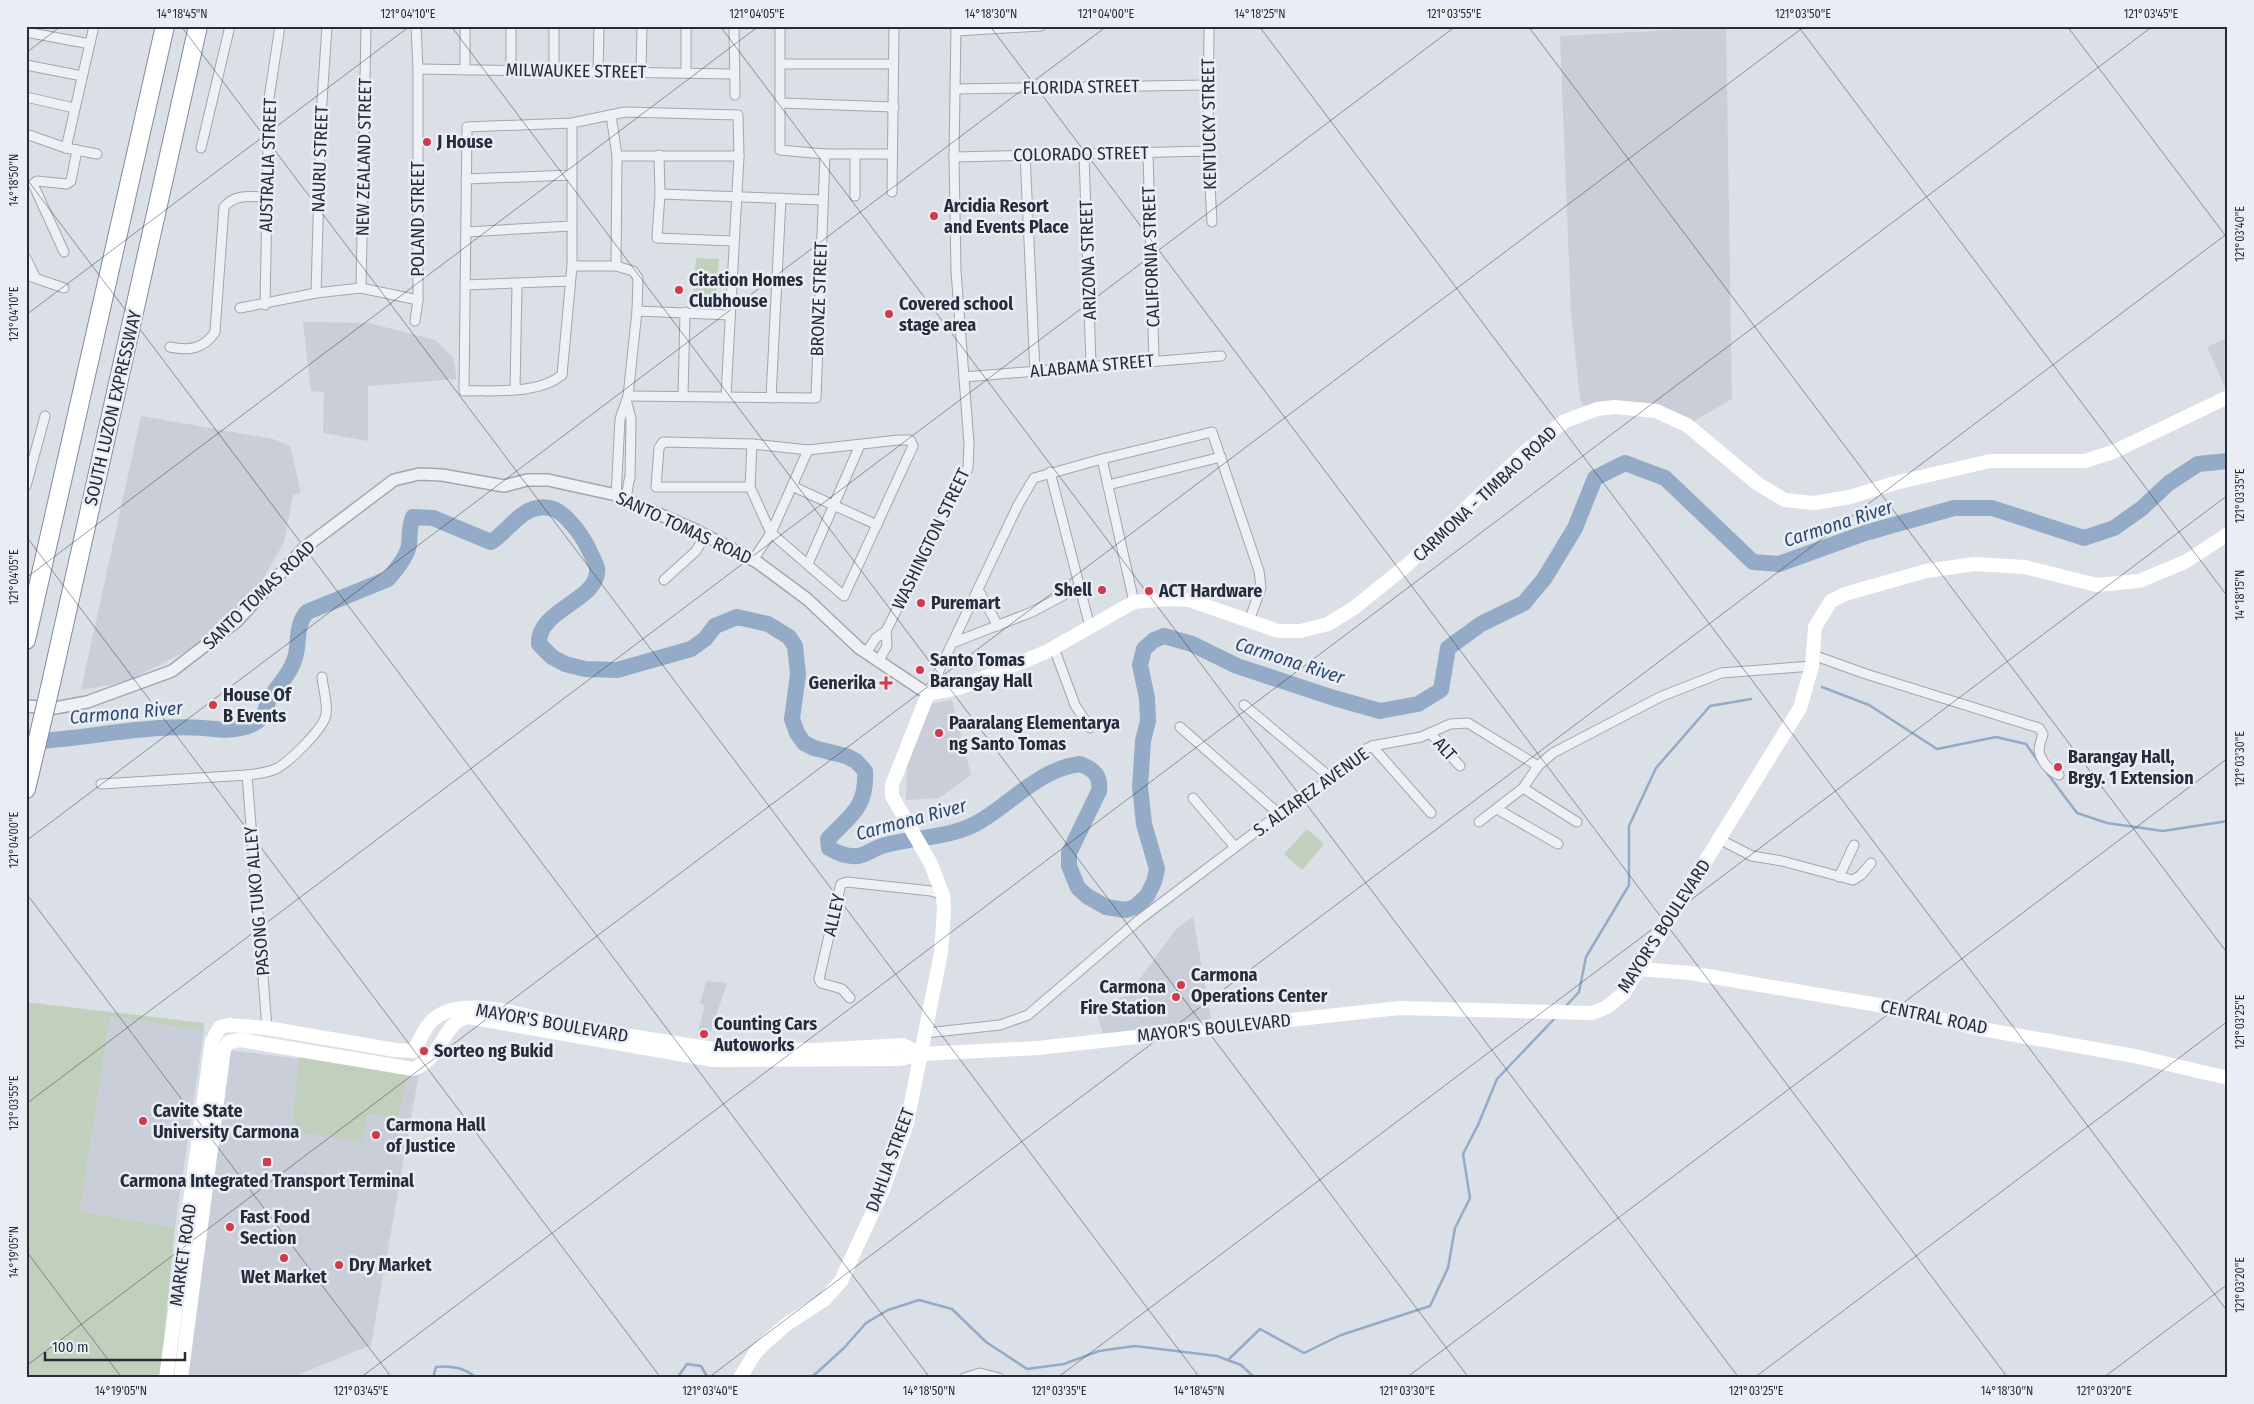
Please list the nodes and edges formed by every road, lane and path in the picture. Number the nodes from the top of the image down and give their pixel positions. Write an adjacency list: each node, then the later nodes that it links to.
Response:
1 (94, 26): 22 (street)
2 (165, 26): 132 (highway, SOUTH LUZON EXPRESSWAY)
3 (198, 26): 153 (highway, SOUTH LUZON EXPRESSWAY, bridge)
4 (230, 26): 46 (street)
5 (280, 26): 65 (street, AUSTRALIA STREET)
6 (327, 26): 83 (street, NAURU STREET)
7 (366, 26): 82 (street, NEW ZEALAND STREET)
8 (416, 26): 26 (street, POLAND STREET)
9 (466, 26): 27 (street)
10 (511, 26): 28 (street)
11 (554, 26): 29 (street)
12 (598, 26): 31 (street)
13 (642, 26): 30 (street)
14 (686, 26): 32 (street)
15 (734, 26): 33 (street)
16 (780, 26): 23 (street)
17 (894, 26): 24 (street)
18 (1041, 26): 20 (street)
19 (1209, 26): 35 (street, KENTUCKY STREET)
20 (956, 29): 36 (street, WASHINGTON STREET)
21 (26, 32): 22 (street)
22 (90, 44): 34 (street)
23 (781, 64): 24 (street); 39 (street)
24 (894, 64): 40 (street)
25 (26, 65): 34 (street)
26 (418, 69): 27 (street, MILWAUKEE STREET); 84 (street, POLAND STREET)
27 (465, 70): 28 (street, MILWAUKEE STREET)
28 (511, 70): 29 (street, MILWAUKEE STREET)
29 (554, 71): 31 (street, MILWAUKEE STREET)
30 (641, 71): 31 (street, MILWAUKEE STREET); 32 (street, MILWAUKEE STREET)
31 (598, 72)
32 (686, 73): 33 (street, MILWAUKEE STREET)
33 (734, 74): 37 (street)
34 (82, 76): 41 (street)
35 (1207, 85): 36 (street, FLORIDA STREET); 48 (street, KENTUCKY STREET)
36 (955, 89): 59 (street, WASHINGTON STREET)
37 (736, 95)
38 (26, 96): 41 (street)
39 (781, 103): 40 (street); 50 (street)
40 (894, 107): 52 (street)
41 (74, 108): 45 (street)
42 (611, 115): 43 (street); 57 (street); 58 (street)
43 (572, 123): 60 (street); 61 (street)
44 (26, 134): 45 (street)
45 (66, 148): 47 (street)
46 (201, 148)
47 (77, 150): 49 (street); 73 (street)
48 (1208, 151): 55 (street, COLORADO STREET); 69 (street, KENTUCKY STREET)
49 (97, 154)
50 (825, 154): 51 (street); 68 (street, BRONZE STREET)
51 (855, 154): 52 (street); 64 (street)
52 (892, 154): 62 (street)
53 (1024, 154): 54 (street, COLORADO STREET); 59 (street, COLORADO STREET); 95 (street)
54 (1084, 154): 55 (street, COLORADO STREET); 94 (street, ARIZONA STREET)
55 (1148, 154): 93 (street, CALIFORNIA STREET)
56 (659, 155): 57 (street); 58 (street); 63 (street)
57 (617, 156): 76 (street)
58 (739, 156): 66 (street)
59 (954, 157): 96 (street, WASHINGTON STREET)
60 (571, 175): 61 (street); 70 (street)
61 (466, 179): 71 (street)
62 (892, 192)
63 (660, 194): 66 (street); 72 (street)
64 (855, 196)
65 (267, 197): 85 (street, AUSTRALIA STREET); 91 (street)
66 (737, 197): 67 (street); 72 (street)
67 (781, 198): 68 (street); 100 (street)
68 (822, 200): 100 (street, BRONZE STREET)
69 (1212, 222)
70 (571, 226): 71 (street); 75 (street)
71 (466, 232): 79 (street)
72 (734, 241): 89 (street)
73 (64, 252)
74 (26, 258): 77 (street)
75 (572, 266): 76 (street); 78 (street)
76 (616, 266): 87 (street)
77 (31, 276): 81 (street)
78 (570, 282): 80 (street); 97 (street)
79 (465, 285): 80 (street); 97 (street)
80 (517, 285): 97 (street)
81 (64, 288)
82 (361, 288): 83 (street); 84 (street)
83 (316, 293): 85 (street)
84 (418, 300): 90 (street, POLAND STREET)
85 (265, 305): 86 (street)
86 (240, 308)
87 (637, 311): 88 (street); 102 (street)
88 (685, 312): 89 (street); 98 (street)
89 (730, 315): 99 (street)
90 (415, 321)
91 (170, 347)
92 (1221, 356): 93 (street, ALABAMA STREET)
93 (1154, 360): 94 (street, ALABAMA STREET)
94 (1092, 366): 95 (street, ALABAMA STREET)
95 (1035, 372): 96 (street, ALABAMA STREET)
96 (964, 378): 131 (street, WASHINGTON STREET)
97 (515, 389)
98 (683, 396): 99 (street); 102 (street)
99 (726, 396): 100 (street)
100 (771, 398)
101 (2228, 398): 128 (main road, CARMONA - TIMBAO ROAD)
102 (628, 400): 107 (street); 108 (street)
103 (45, 416): 113 (street)
104 (752, 444): 106 (street); 115 (street); 115 (street)
105 (860, 445): 106 (street); 117 (street); 118 (street)
106 (808, 450): 114 (street)
107 (618, 456): 108 (street); 116 (street)
108 (630, 457): 116 (street)
109 (1221, 457): 110 (street); 112 (street); 128 (street)
110 (1102, 459): 111 (street); 112 (street)
111 (1050, 472): 125 (street); 126 (street)
112 (1108, 485): 127 (street)
113 (26, 486)
114 (792, 486): 117 (street); 119 (street)
115 (750, 488): 119 (street)
116 (621, 497): 121 (street, SANTO TOMAS ROAD); 141 (street, SANTO TOMAS ROAD)
117 (834, 505): 118 (street); 123 (street)
118 (877, 525): 123 (street)
119 (772, 533): 122 (street); 123 (street)
120 (2228, 534): 136 (main road, MAYOR'S BOULEVARD)
121 (705, 536): 122 (street, SANTO TOMAS ROAD); 124 (street)
122 (753, 560): 135 (street, SANTO TOMAS ROAD)
123 (808, 564)
124 (664, 580)
125 (1079, 587): 129 (street); 130 (street)
126 (978, 589): 129 (street); 133 (street)
127 (1134, 602): 128 (main road, CARMONA - TIMBAO ROAD); 130 (main road, CARMONA - TIMBAO ROAD)
128 (1249, 621)
129 (998, 626): 133 (street)
130 (1090, 627): 134 (main road, CARMONA - TIMBAO ROAD)
131 (886, 631): 135 (street, WASHINGTON STREET); 137 (street, WASHINGTON STREET)
132 (26, 640)
133 (955, 642): 139 (street)
134 (1054, 648): 139 (main road, CARMONA - TIMBAO ROAD); 143 (street)
135 (866, 653): 137 (street, SANTO TOMAS ROAD)
136 (1812, 661): 147 (street); 149 (street); 160 (main road, MAYOR'S BOULEVARD)
137 (878, 662): 139 (street, SANTO TOMAS ROAD)
138 (322, 677): 148 (street)
139 (928, 694): 166 (main road, DAHLIA STREET)
140 (1244, 705): 150 (street)
141 (26, 706)
142 (1180, 727): 157 (street)
143 (1090, 728)
144 (1430, 733): 145 (street, S. ALTAREZ AVENUE); 146 (street, ALT); 147 (street, S. ALTAREZ AVENUE)
145 (1372, 746): 150 (street, S. ALTAREZ AVENUE); 156 (street)
146 (1460, 766)
147 (1538, 766): 152 (street)
148 (247, 775): 151 (street); 169 (street, PASONG TUKO ALLEY)
149 (2059, 775)
150 (1331, 778): 157 (street, S. ALTAREZ AVENUE)
151 (101, 784)
152 (1523, 788): 155 (street); 159 (street)
153 (26, 789)
154 (1192, 798): 163 (street)
155 (1497, 809): 158 (street); 161 (street)
156 (1431, 813)
157 (1279, 814): 163 (street, S. ALTAREZ AVENUE)
158 (1479, 822)
159 (1578, 822)
160 (1719, 839): 165 (street); 167 (main road, MAYOR'S BOULEVARD)
161 (1558, 844)
162 (1854, 845): 165 (street)
163 (1235, 847): 170 (street, S. ALTAREZ AVENUE)
164 (1871, 863): 165 (street)
165 (1839, 878)
166 (942, 895): 168 (street, ALLEY); 170 (main road, DAHLIA STREET)
167 (1638, 969): 171 (main road, MAYOR'S BOULEVARD); 172 (main road, CENTRAL ROAD)
168 (850, 998)
169 (268, 1028): 171 (main road, MAYOR'S BOULEVARD); 173 (main road, MAYOR'S BOULEVARD)
170 (926, 1033): 171 (main road, DAHLIA STREET)
171 (922, 1054): 174 (main road, MAYOR'S BOULEVARD); 178 (main road, DAHLIA STREET)
172 (2228, 1078)
173 (192, 1191): 176 (main road, MARKET ROAD)
174 (206, 1193): 177 (main road, MARKET ROAD)
175 (964, 1377): 179 (street)
176 (166, 1378)
177 (181, 1378)
178 (740, 1378)
179 (1000, 1378)

